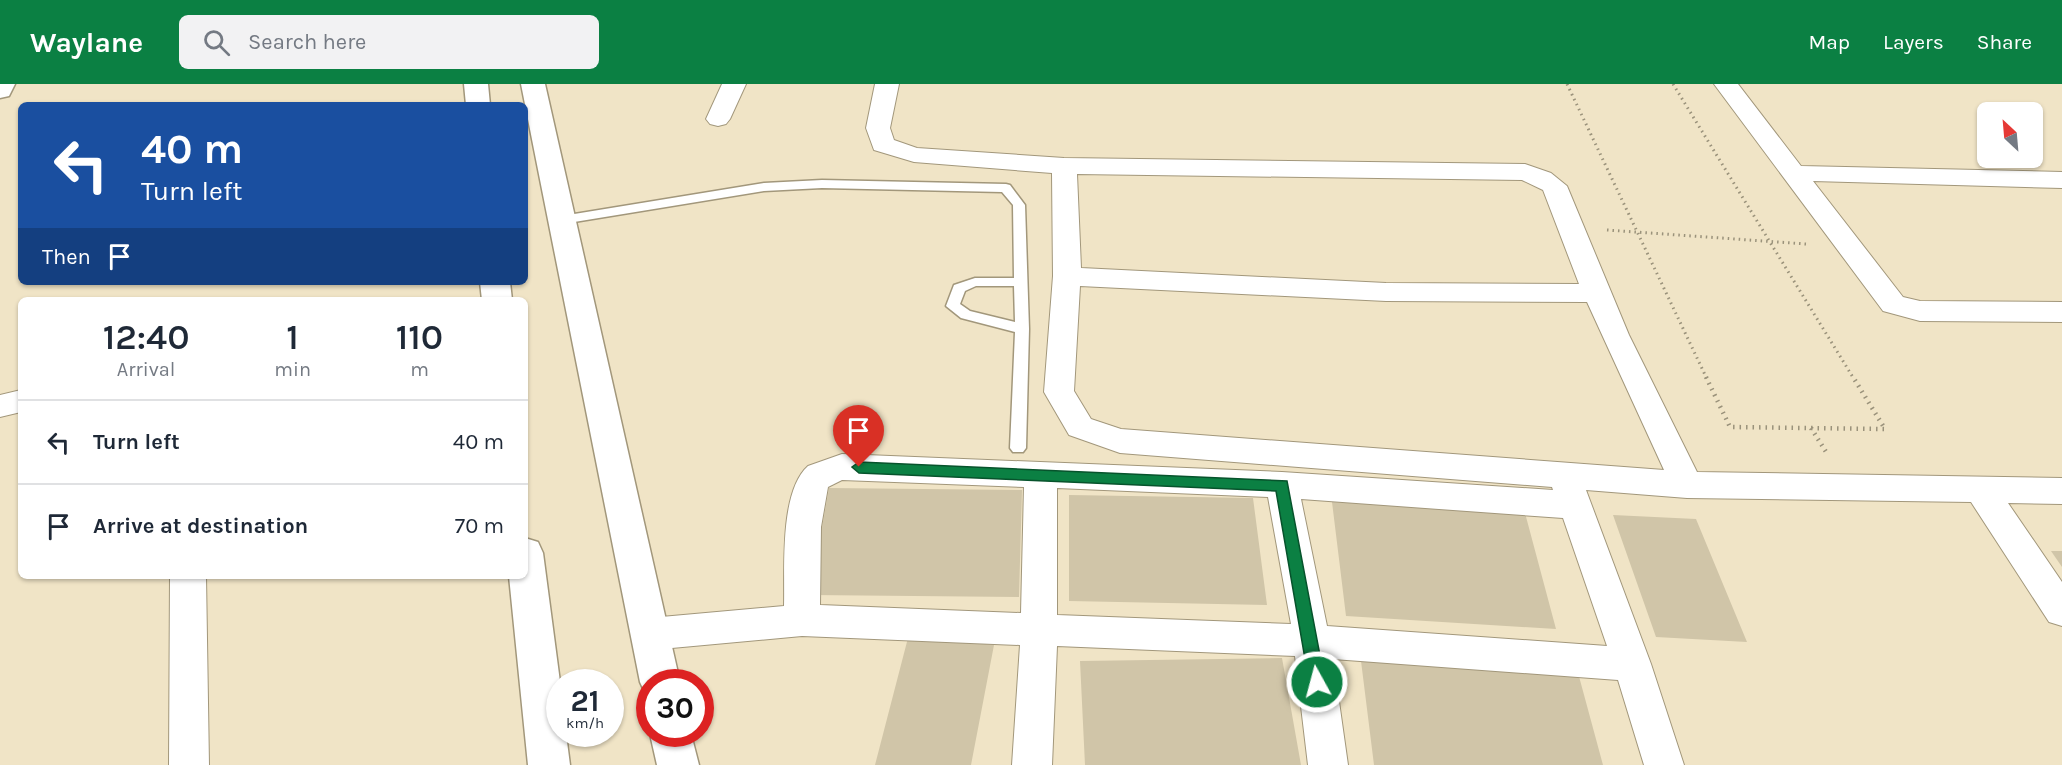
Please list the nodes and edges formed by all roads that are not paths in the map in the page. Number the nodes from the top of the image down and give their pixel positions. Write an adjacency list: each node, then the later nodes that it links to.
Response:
1 (3, 84): 7 (street)
2 (476, 84): 8 (street)
3 (533, 84): 13 (street)
4 (734, 84): 9 (street)
5 (887, 84): 10 (street)
6 (1726, 84): 11 (street)
7 (0, 91)
8 (478, 102)
9 (718, 118)
10 (1064, 166): 14 (street); 16 (street)
11 (1795, 173): 12 (street); 17 (street)
12 (2062, 180)
13 (562, 220): 15 (lane); 33 (street)
14 (1067, 276): 16 (street); 25 (street)
15 (1021, 282): 18 (lane); 18 (lane)
16 (1597, 293): 24 (street)
17 (2062, 312)
18 (1022, 329): 21 (lane)
19 (18, 402): 20 (street)
20 (0, 406)
21 (1018, 448)
22 (1041, 477): 23 (street); 31 (street); 32 (street)
23 (1282, 485): 25 (street); 34 (street)
24 (1687, 485): 25 (street); 26 (street)
25 (1569, 490): 35 (street)
26 (1981, 490): 27 (street); 30 (street)
27 (2062, 491)
28 (188, 579): 38 (street)
29 (528, 579): 39 (street)
30 (2062, 611)
31 (802, 620): 32 (street); 33 (street)
32 (1039, 631): 34 (street); 41 (street)
33 (650, 634): 36 (street)
34 (1312, 641): 35 (street); 42 (street)
35 (1632, 664): 43 (street)
36 (657, 669)
37 (674, 747): 40 (street)
38 (189, 765)
39 (549, 765)
40 (678, 765)
41 (1032, 765)
42 (1328, 765)
43 (1664, 765)

